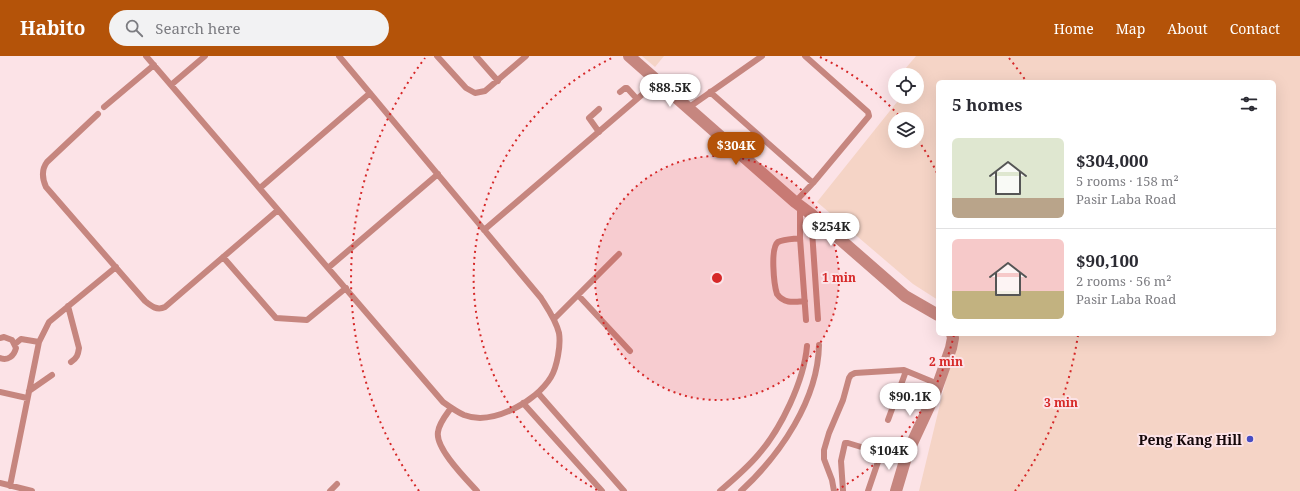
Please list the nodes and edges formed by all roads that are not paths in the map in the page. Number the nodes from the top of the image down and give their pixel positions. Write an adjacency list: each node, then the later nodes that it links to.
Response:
1 (146, 56): 10 (lane)
2 (205, 56): 13 (lane)
3 (339, 56): 14 (lane)
4 (437, 56): 11 (lane)
5 (476, 56): 11 (lane)
6 (526, 56): 11 (lane)
7 (629, 56): 12 (street)
8 (762, 56): 16 (lane)
9 (805, 56): 24 (lane)
10 (154, 65): 13 (lane); 18 (lane)
11 (498, 81)
12 (658, 81): 17 (lane); 19 (street)
13 (171, 85): 25 (lane)
14 (370, 92): 23 (lane); 25 (lane)
15 (620, 92): 17 (lane)
16 (710, 92): 19 (lane); 24 (lane)
17 (637, 99): 22 (lane)
18 (104, 107)
19 (688, 108): 26 (street)
20 (599, 109): 22 (lane)
21 (98, 114): 33 (lane)
22 (598, 132): 29 (lane)
23 (438, 174): 29 (lane); 34 (lane)
24 (813, 183): 26 (lane)
25 (260, 188): 27 (lane)
26 (797, 204): 28 (street); 30 (lane)
27 (278, 210): 32 (lane); 34 (lane)
28 (811, 214): 39 (street); 41 (lane)
29 (484, 230): 40 (lane)
30 (800, 238): 37 (lane); 37 (lane)
31 (619, 254): 36 (lane)
32 (223, 257): 33 (lane); 35 (lane)
33 (116, 267): 38 (lane)
34 (328, 268): 35 (lane)
35 (346, 288): 60 (lane)
36 (578, 295): 40 (lane); 49 (lane)
37 (805, 301): 42 (lane)
38 (68, 306): 45 (lane); 51 (lane)
39 (936, 314)
40 (554, 319): 57 (lane)
41 (818, 319)
42 (806, 320)
43 (952, 336): 54 (street)
44 (0, 338): 46 (lane)
45 (39, 342): 46 (lane); 55 (lane)
46 (15, 344): 50 (lane)
47 (819, 345): 73 (lane)
48 (807, 346): 72 (lane)
49 (630, 351)
50 (0, 358)
51 (71, 362)
52 (906, 371): 54 (lane); 61 (lane); 74 (lane)
53 (52, 375): 55 (lane)
54 (938, 384): 63 (street)
55 (29, 391): 58 (lane)
56 (0, 392): 58 (lane)
57 (538, 393): 59 (lane); 71 (lane)
58 (27, 398): 66 (lane)
59 (523, 403): 60 (lane); 70 (lane)
60 (451, 408): 69 (lane)
61 (888, 420)
62 (881, 453): 63 (lane); 75 (lane); 76 (lane)
63 (905, 458): 77 (street)
64 (0, 483): 66 (lane)
65 (337, 484): 68 (lane)
66 (10, 486): 67 (lane)
67 (32, 491)
68 (330, 491)
69 (477, 491)
70 (602, 491)
71 (624, 491)
72 (720, 491)
73 (741, 491)
74 (834, 491)
75 (843, 491)
76 (868, 491)
77 (896, 491)

